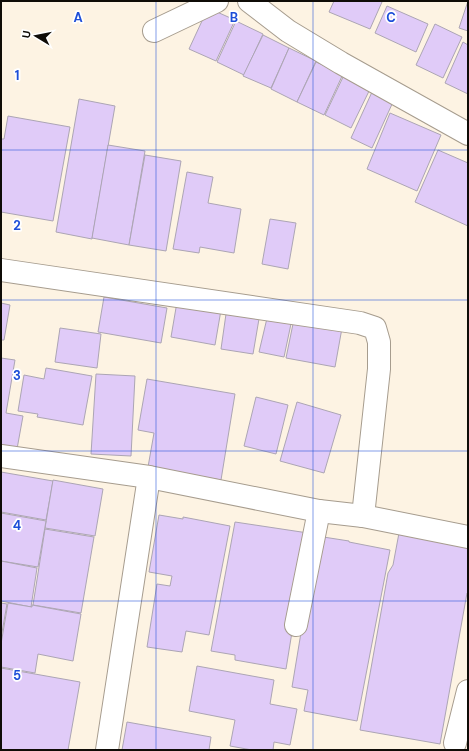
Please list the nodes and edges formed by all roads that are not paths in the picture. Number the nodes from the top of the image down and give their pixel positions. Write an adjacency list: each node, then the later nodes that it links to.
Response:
1 (217, 1): 3 (street)
2 (249, 1): 4 (street)
3 (154, 31)
4 (468, 134)
5 (1, 270): 9 (street)
6 (1, 456): 7 (street)
7 (149, 477): 8 (street); 14 (street)
8 (319, 511): 9 (street); 11 (street)
9 (363, 516): 10 (street)
10 (468, 537)
11 (296, 626)
12 (468, 691): 13 (street)
13 (455, 743)
14 (107, 750)

